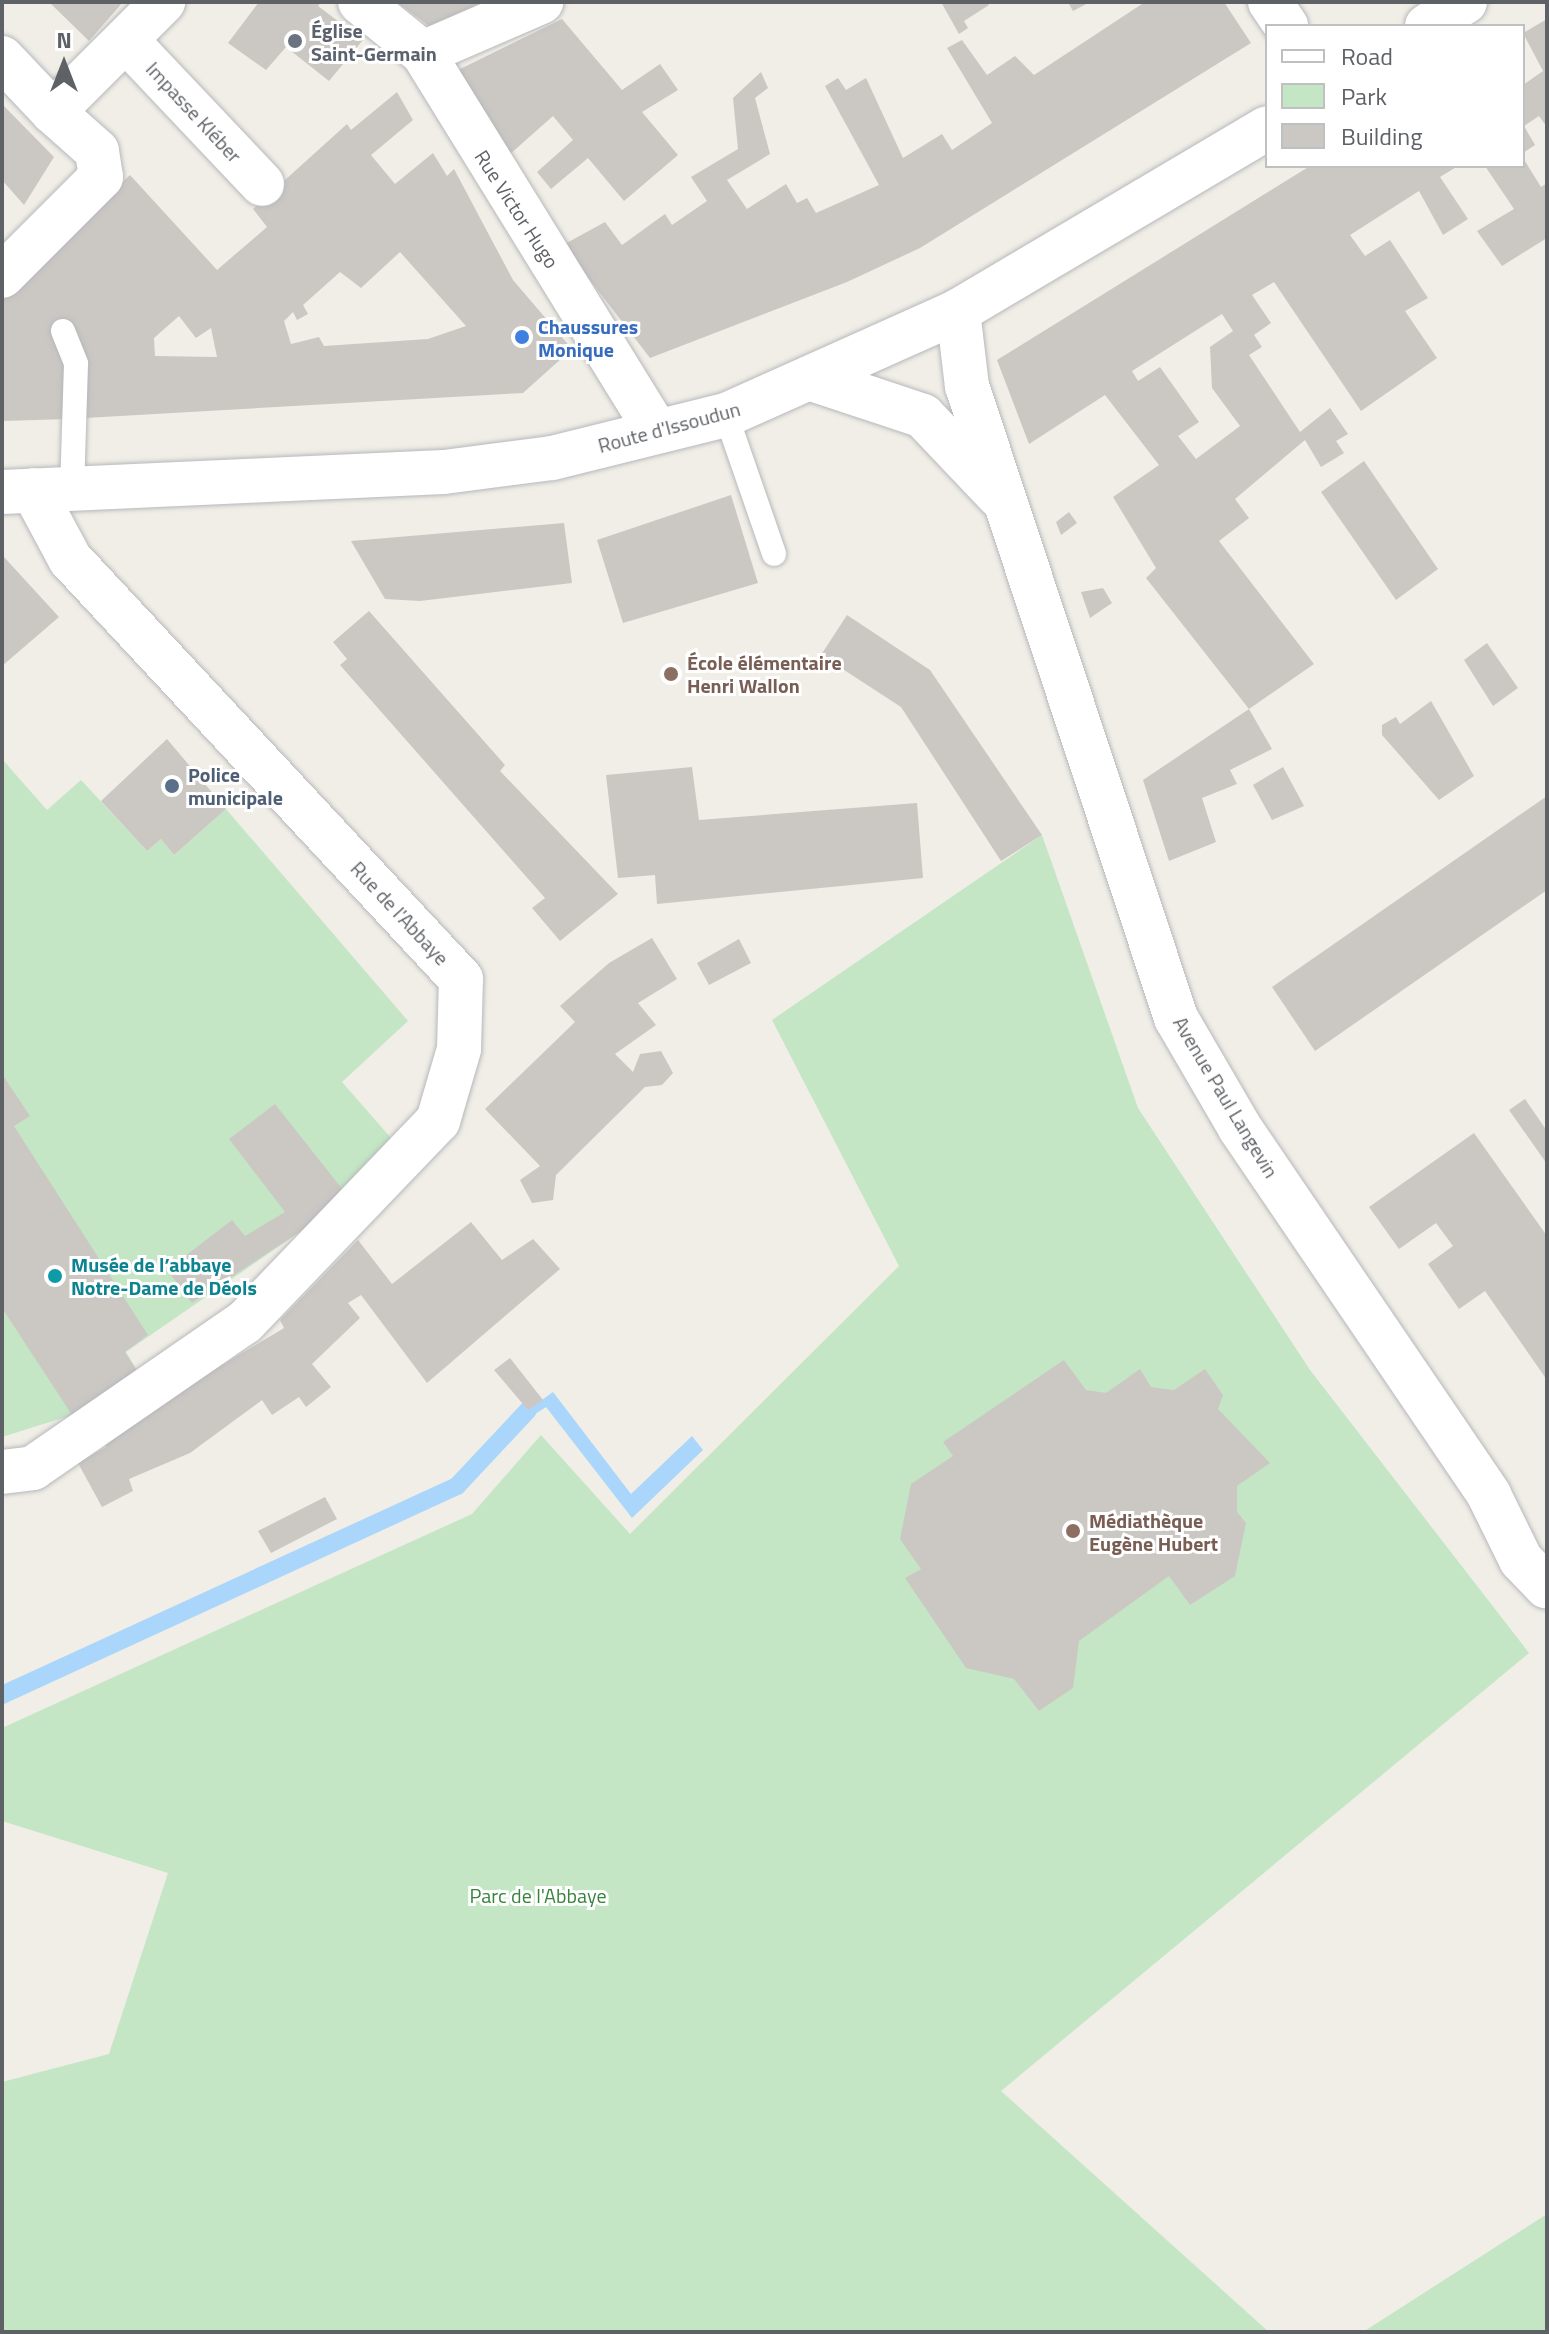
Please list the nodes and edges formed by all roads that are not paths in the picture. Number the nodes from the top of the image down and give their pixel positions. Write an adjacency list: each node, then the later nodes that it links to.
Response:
1 (163, 2): 8 (street)
2 (360, 2): 9 (street, Rue Victor Hugo)
3 (541, 2): 9 (street)
4 (1270, 2): 6 (street)
5 (1465, 2): 7 (street)
6 (1285, 24)
7 (1430, 24)
8 (126, 40): 11 (street); 13 (street, Impasse Kléber)
9 (423, 53): 19 (street, Rue Victor Hugo)
10 (2, 58): 11 (street)
11 (53, 112): 14 (street)
12 (1265, 129): 15 (street, Route d'Issoudun)
13 (262, 184)
14 (2, 276)
15 (958, 311): 17 (street, Route d'Issoudun); 21 (street, Avenue Paul Langevin)
16 (63, 331): 20 (lane)
17 (812, 379): 18 (street, Route d'Issoudun); 21 (street, Avenue Paul Langevin)
18 (726, 415): 19 (street, Route d'Issoudun); 22 (lane)
19 (657, 432): 20 (street, Route d'Issoudun)
20 (36, 490): 23 (street, Rue de l'Abbaye)
21 (1006, 503): 24 (street, Avenue Paul Langevin)
22 (774, 554)
23 (2, 1472)
24 (1538, 1562)

